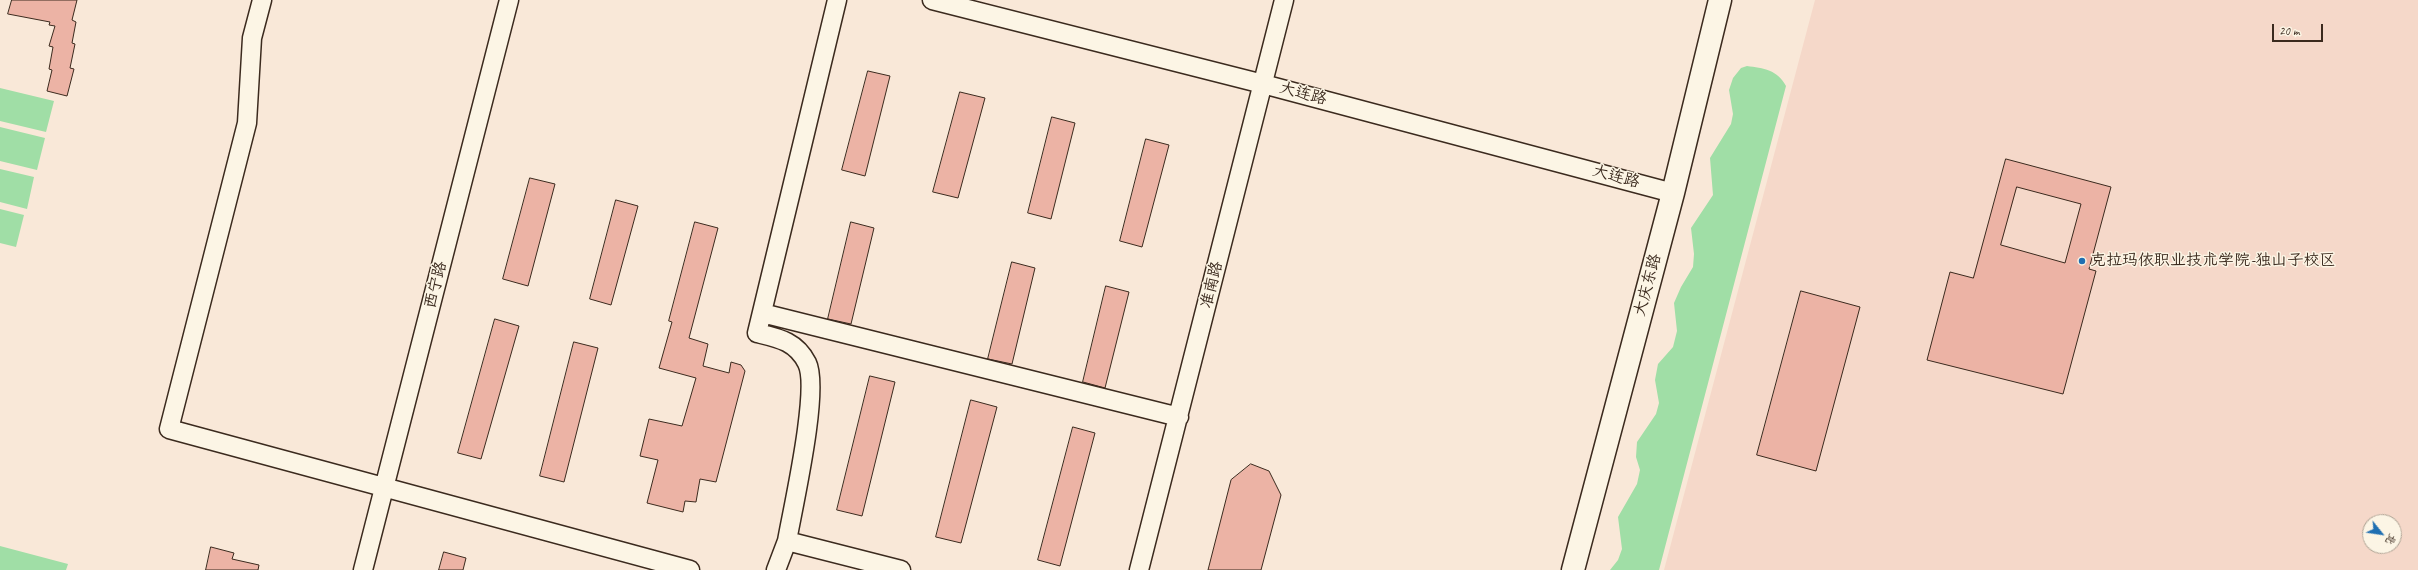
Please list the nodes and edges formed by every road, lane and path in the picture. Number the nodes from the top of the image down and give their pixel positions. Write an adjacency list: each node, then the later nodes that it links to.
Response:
1 (262, 0): 11 (street)
2 (509, 0): 11 (street, 西宁路)
3 (837, 0): 9 (street)
4 (932, 0): 7 (street, 大连路)
5 (1284, 0): 7 (street, 准南路)
6 (1720, 0): 8 (main road, 大庆东路)
7 (1263, 84): 8 (street, 大连路); 10 (street, 准南路)
8 (1673, 193): 18 (main road, 大庆东路)
9 (762, 313): 10 (street); 12 (street)
10 (1179, 417): 17 (street, 准南路)
11 (384, 487): 13 (street, 西宁路); 14 (street)
12 (787, 541): 15 (street); 16 (street)
13 (363, 570)
14 (690, 570)
15 (776, 570)
16 (901, 570)
17 (1139, 570)
18 (1573, 570)

